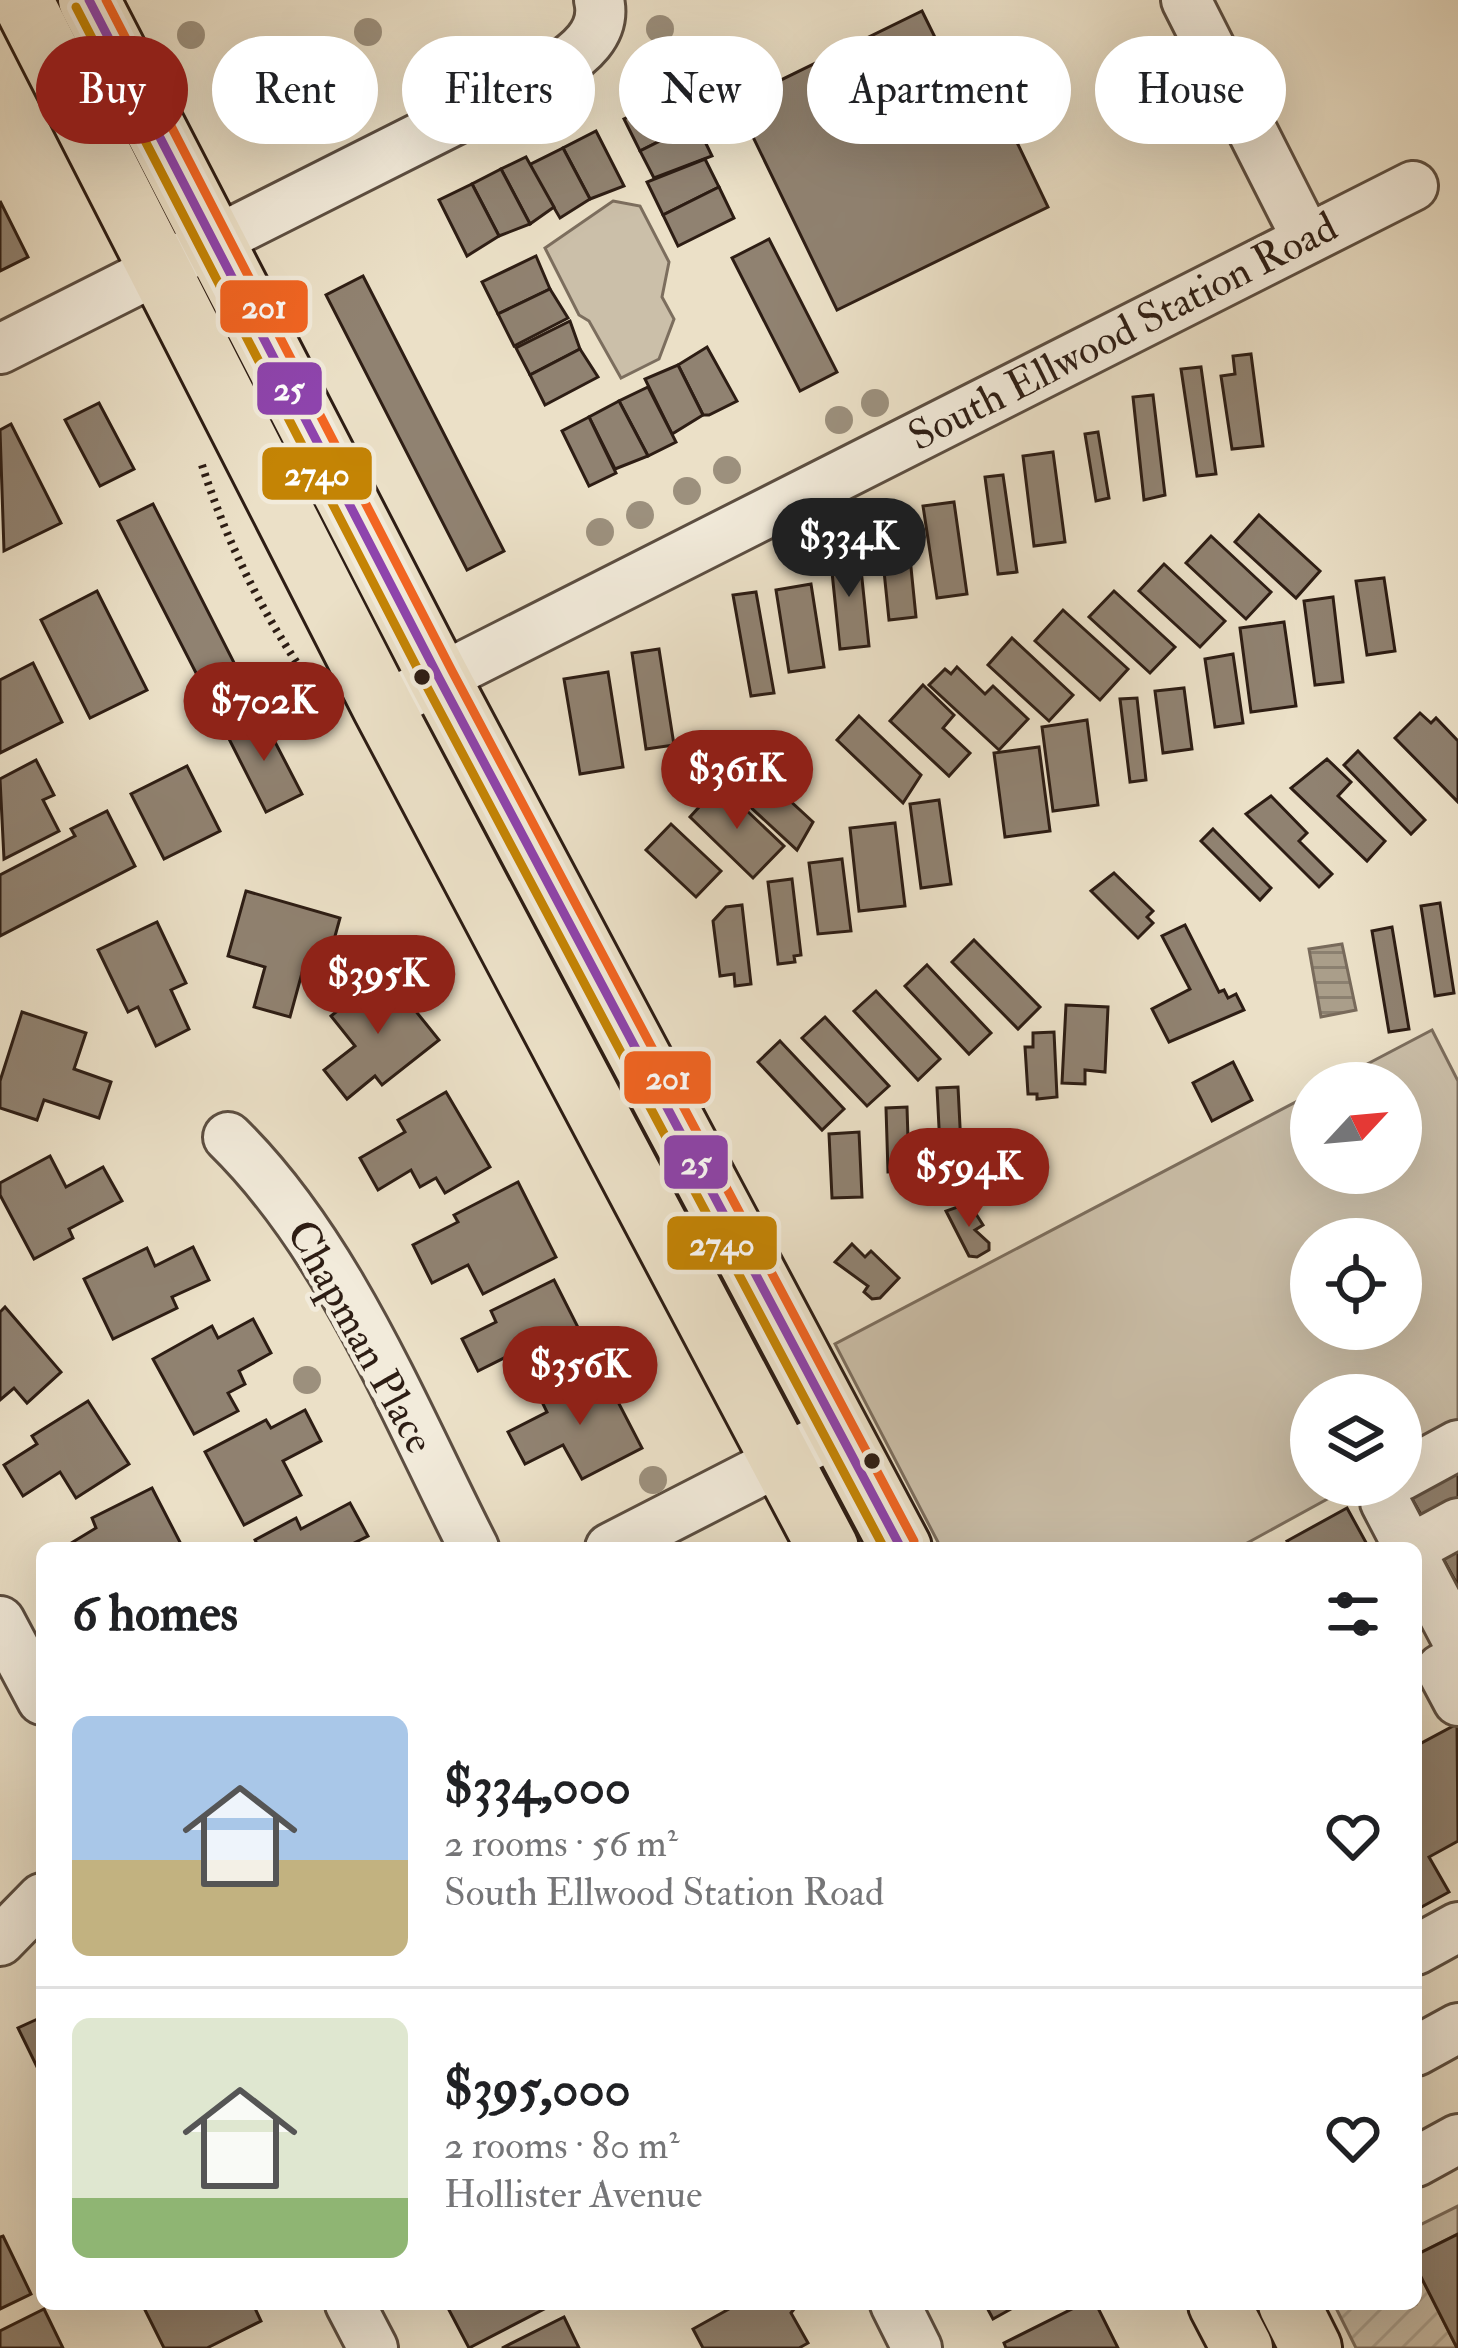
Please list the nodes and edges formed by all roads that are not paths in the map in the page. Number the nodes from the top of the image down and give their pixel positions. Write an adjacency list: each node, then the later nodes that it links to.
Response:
1 (22, 0): 8 (main road)
2 (89, 0): 7 (main road)
3 (599, 0): 7 (street)
4 (1186, 0): 6 (street)
5 (1413, 186): 6 (street, South Ellwood Station Road)
6 (1307, 238): 10 (street, South Ellwood Station Road)
7 (213, 241): 8 (street); 10 (main road)
8 (159, 269): 9 (street); 11 (main road)
9 (0, 349)
10 (439, 678): 11 (street, South Ellwood Station Road); 13 (main road)
11 (383, 707): 15 (main road)
12 (228, 1138): 19 (street, Chapman Place)
13 (840, 1430): 15 (street); 22 (main road)
14 (1458, 1445): 16 (street)
15 (782, 1460): 20 (street); 21 (main road)
16 (1422, 1465)
17 (1387, 1506): 23 (street)
18 (1458, 1523): 24 (street)
19 (471, 1542)
20 (622, 1542)
21 (825, 1542)
22 (898, 1542)
23 (1407, 1542)
24 (1422, 1542)
25 (1422, 1573): 27 (street)
26 (0, 1621): 29 (street)
27 (1458, 1642)
28 (1458, 1660): 30 (street)
29 (36, 1689)
30 (1458, 1701)
31 (36, 1904): 32 (street)
32 (0, 1941)
33 (1458, 2028): 34 (street)
34 (1422, 2048)
35 (1458, 2139): 36 (street)
36 (1422, 2159)
37 (353, 2310): 41 (street)
38 (898, 2310): 42 (street)
39 (1222, 2310): 43 (main road)
40 (1292, 2310): 44 (main road)
41 (373, 2348)
42 (917, 2348)
43 (1242, 2348)
44 (1311, 2348)

